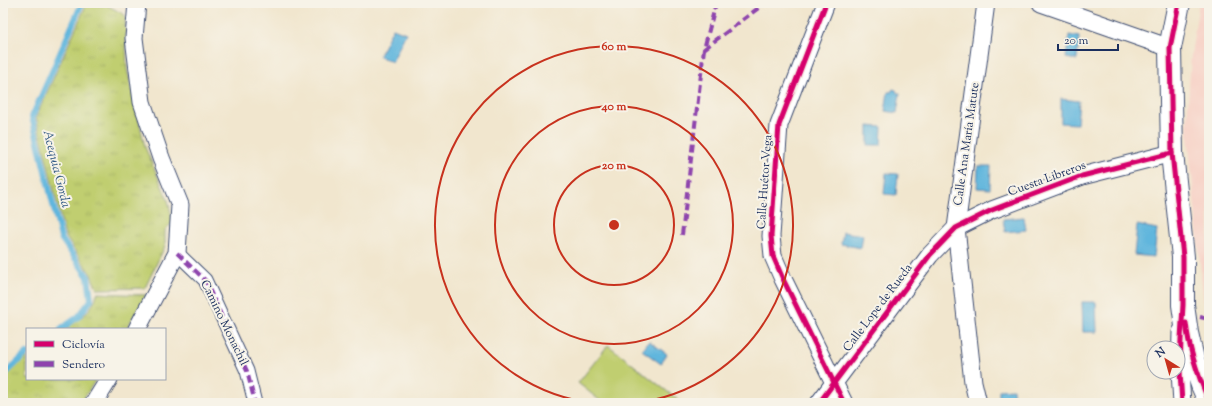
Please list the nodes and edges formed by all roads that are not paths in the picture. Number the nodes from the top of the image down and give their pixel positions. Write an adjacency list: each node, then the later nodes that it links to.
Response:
1 (137, 3): 9 (street)
2 (826, 3): 13 (street, Calle Huétor Vega)
3 (986, 3): 8 (street, Calle Ana María Matute)
4 (1041, 3): 6 (street)
5 (1179, 3): 6 (street)
6 (1170, 48): 7 (street)
7 (1172, 153): 8 (street, Cuesta Libreros); 10 (street)
8 (956, 228): 13 (street, Calle Lope de Rueda); 19 (street, Calle Ana María Matute)
9 (177, 253): 11 (street); 16 (street, Camino Monachil)
10 (1183, 305): 14 (street); 20 (street)
11 (138, 328)
12 (108, 380): 15 (street)
13 (834, 384): 17 (street, Calle Lope de Rueda); 18 (street, Calle Huétor Vega)
14 (1209, 401)
15 (94, 403)
16 (255, 403)
17 (819, 403)
18 (844, 403)
19 (978, 403)
20 (1182, 403)

